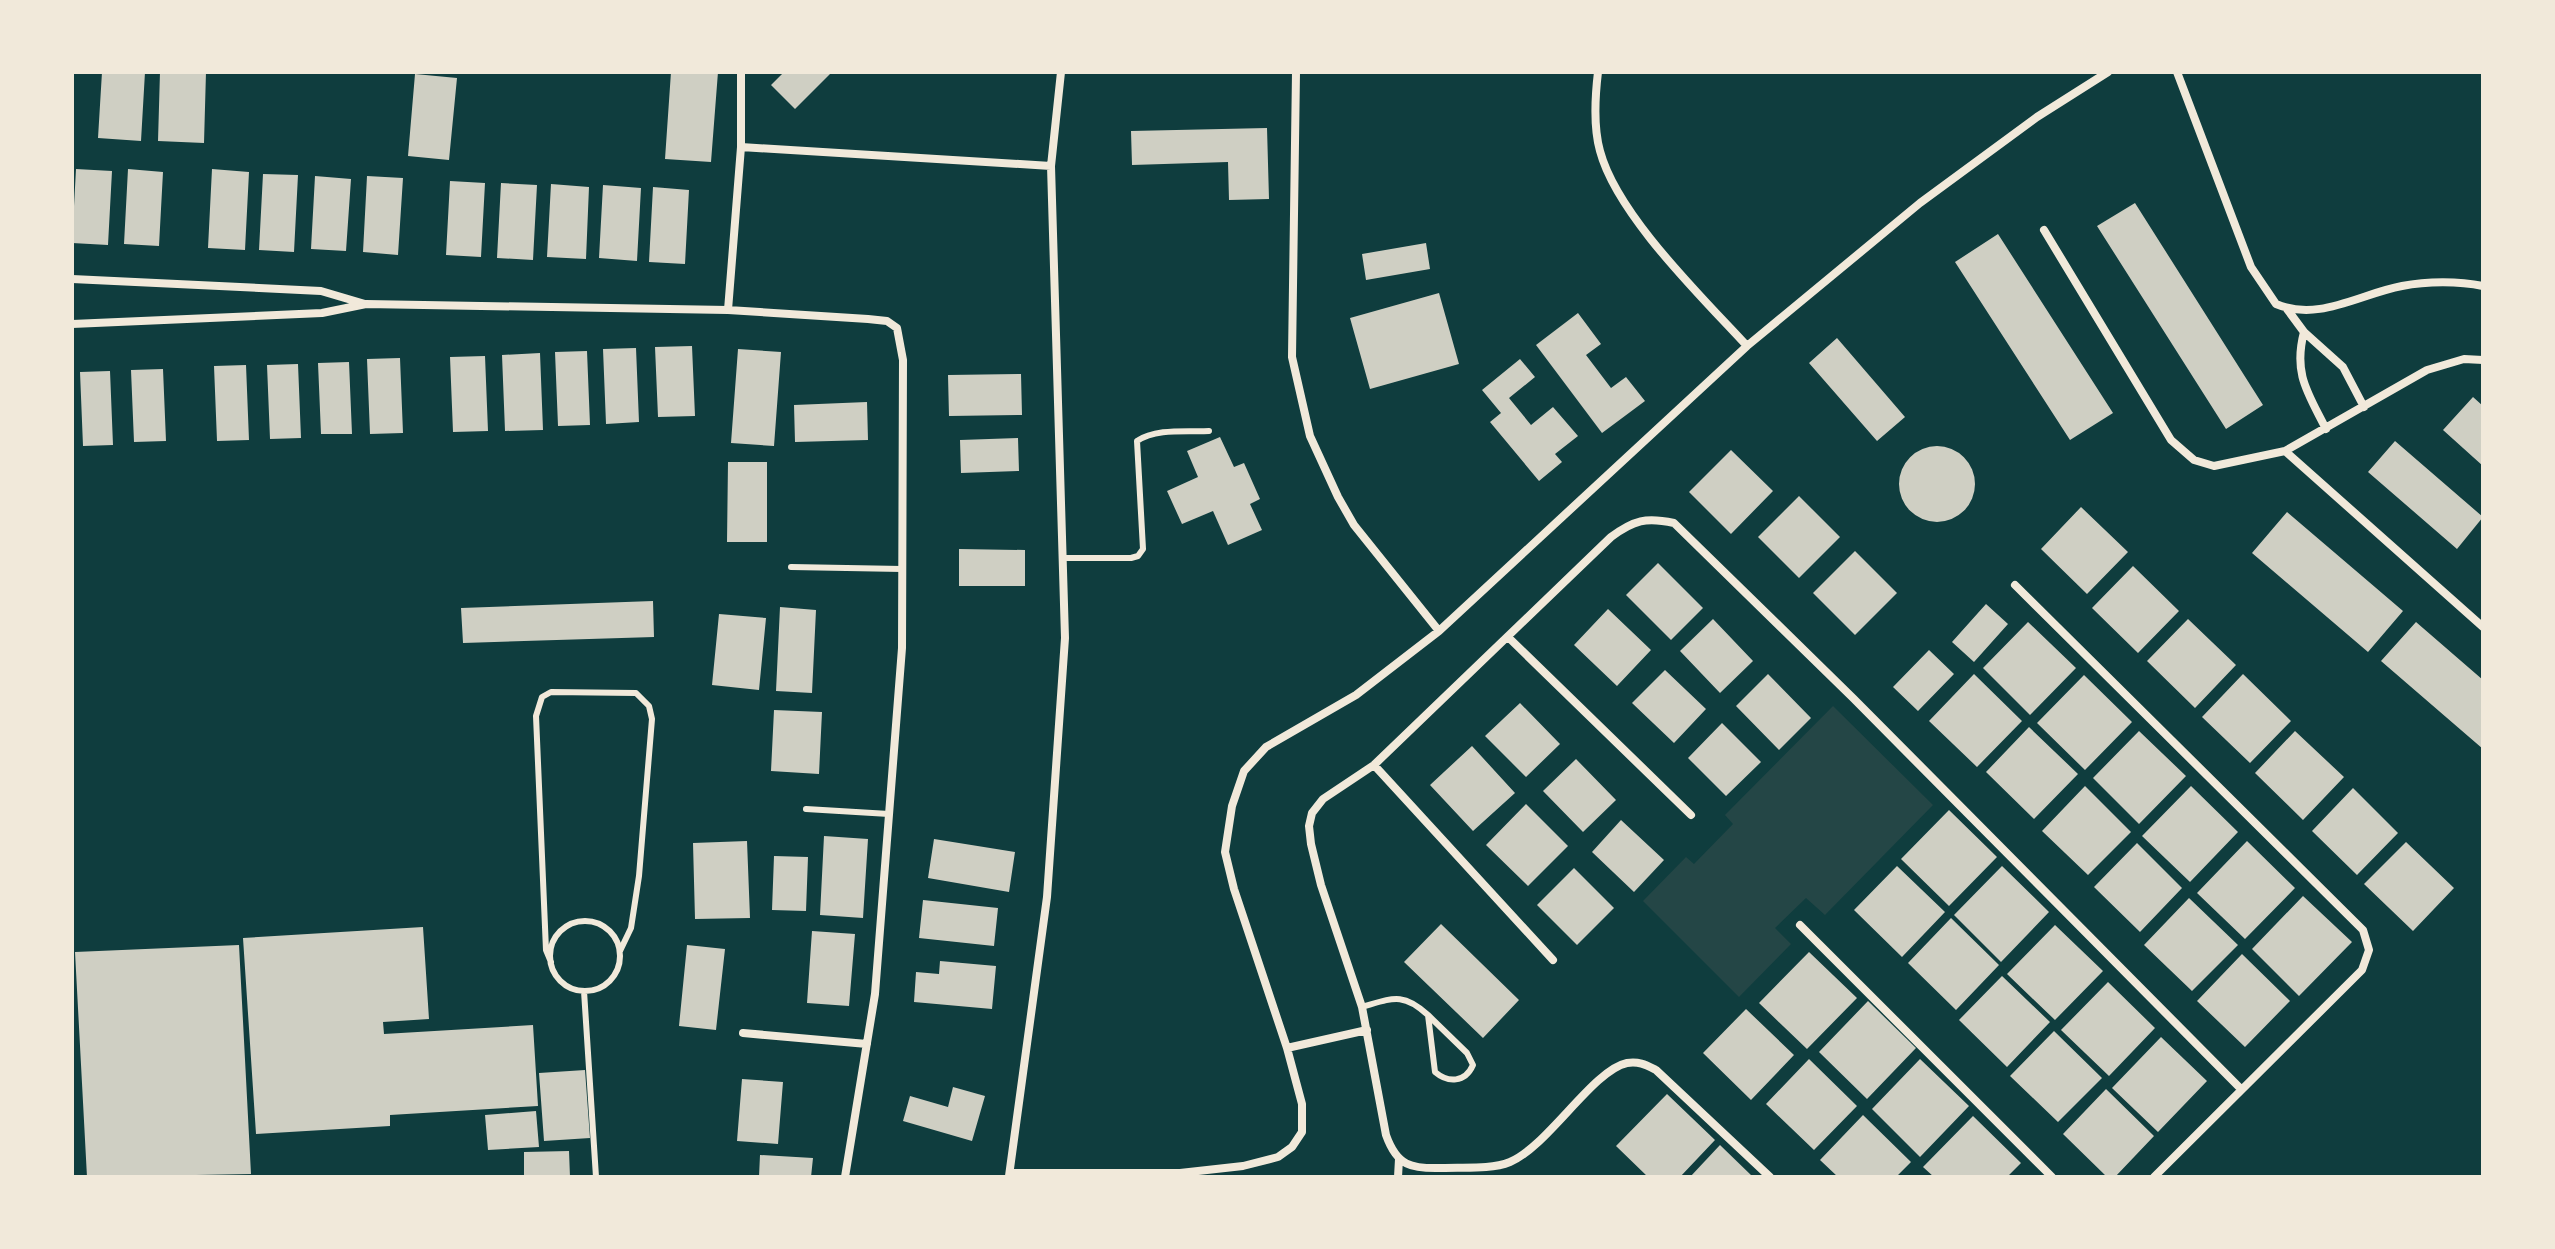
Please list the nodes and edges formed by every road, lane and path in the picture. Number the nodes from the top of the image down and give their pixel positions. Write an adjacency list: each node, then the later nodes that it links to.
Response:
1 (741, 72): 7 (street)
2 (1061, 72): 8 (street)
3 (1296, 72): 28 (street)
4 (1598, 72): 17 (street)
5 (2108, 72): 17 (street)
6 (2177, 72): 13 (street)
7 (741, 147): 8 (street); 14 (street)
8 (1051, 166): 23 (street)
9 (2044, 230): 22 (street)
10 (72, 279): 12 (street)
11 (2483, 286): 13 (street)
12 (366, 304): 14 (street); 15 (street)
13 (2287, 309): 16 (street)
14 (728, 310): 25 (street)
15 (72, 324)
16 (2304, 332): 19 (street); 20 (street)
17 (1747, 346): 28 (street)
18 (2483, 360): 19 (street)
19 (2364, 407): 20 (street)
20 (2326, 429): 22 (street)
21 (1209, 431): 23 (lane)
22 (2285, 451): 27 (street)
23 (1062, 558): 47 (street)
24 (791, 567): 25 (lane)
25 (902, 569): 32 (street)
26 (2015, 585): 45 (street)
27 (2483, 627)
28 (1439, 631): 44 (street)
29 (1508, 637): 30 (street); 33 (street); 45 (street)
30 (1374, 765): 36 (street); 39 (street)
31 (806, 809): 32 (lane)
32 (889, 814): 43 (street)
33 (1691, 815)
34 (1800, 925): 52 (street)
35 (620, 951): 37 (lane); 37 (lane); 38 (lane)
36 (1553, 960)
37 (551, 962): 38 (lane)
38 (584, 991): 48 (lane)
39 (1362, 1007): 40 (lane); 41 (street)
40 (1428, 1015): 40 (lane)
41 (1367, 1030): 44 (street); 46 (street)
42 (743, 1033): 43 (street)
43 (867, 1044): 49 (street)
44 (1287, 1048): 47 (street)
45 (2241, 1089): 53 (street)
46 (1399, 1159): 50 (street); 51 (street)
47 (1009, 1175)
48 (596, 1177)
49 (845, 1177)
50 (1398, 1177)
51 (1770, 1177)
52 (2052, 1177)
53 (2154, 1177)

